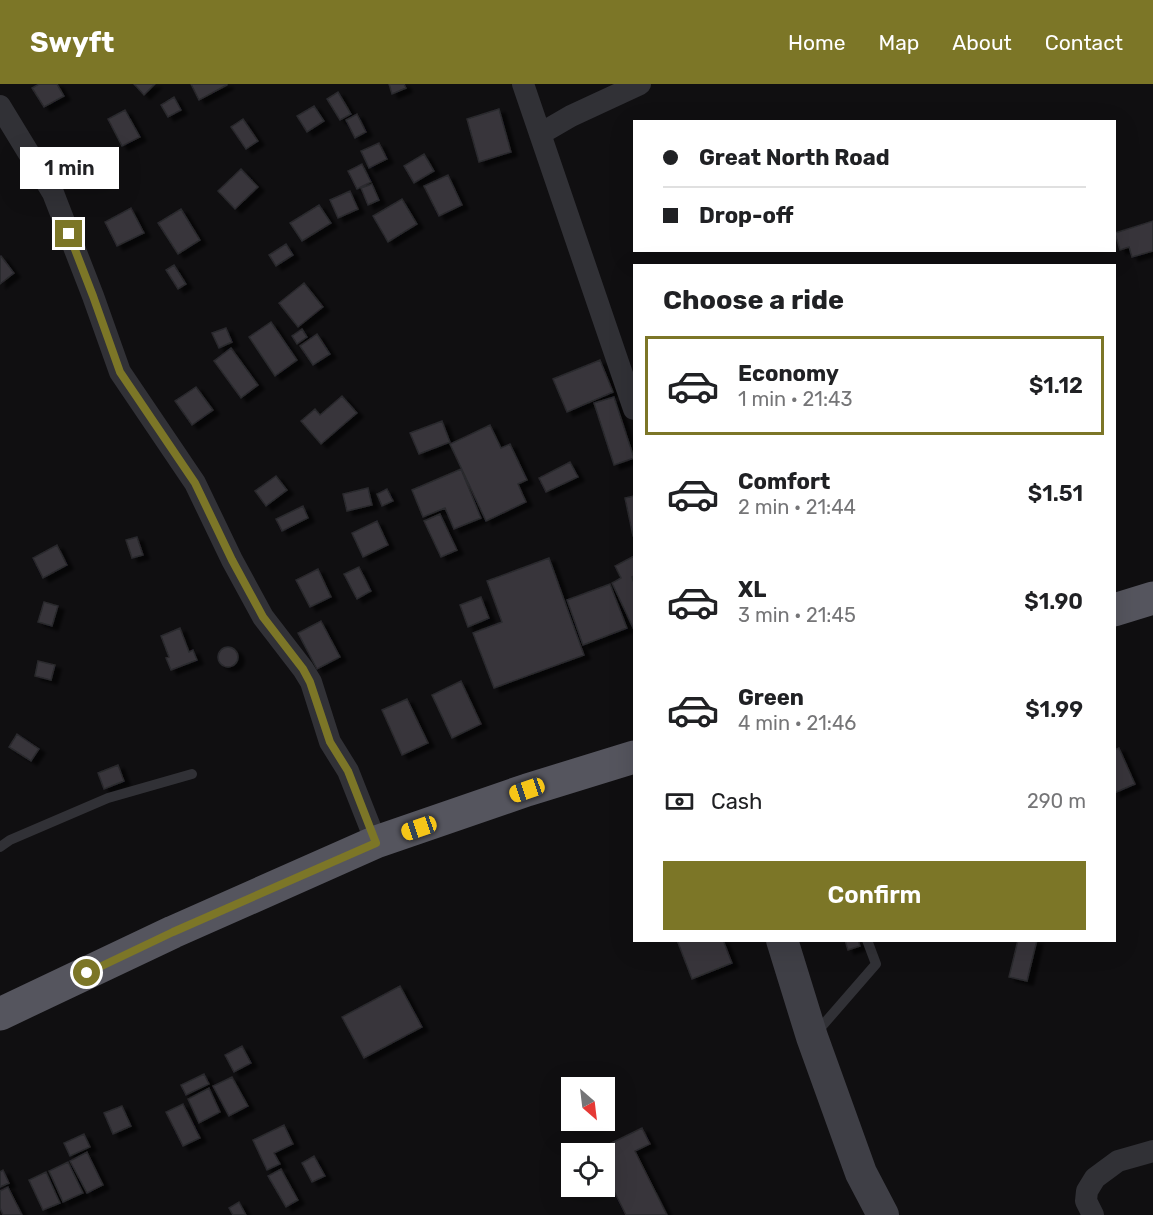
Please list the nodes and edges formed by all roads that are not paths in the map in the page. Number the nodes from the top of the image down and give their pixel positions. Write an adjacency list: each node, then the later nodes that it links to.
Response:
1 (523, 84): 4 (street)
2 (640, 84): 4 (street)
3 (0, 106): 10 (street)
4 (540, 134): 5 (street)
5 (633, 406)
6 (1153, 598): 7 (highway)
7 (1116, 609)
8 (633, 757): 10 (highway)
9 (192, 774): 11 (lane)
10 (376, 843): 14 (highway)
11 (0, 847)
12 (783, 942): 15 (main road)
13 (868, 942): 15 (lane)
14 (0, 1014)
15 (812, 1037): 17 (main road)
16 (1153, 1150): 18 (street)
17 (883, 1215)
18 (1093, 1215)

